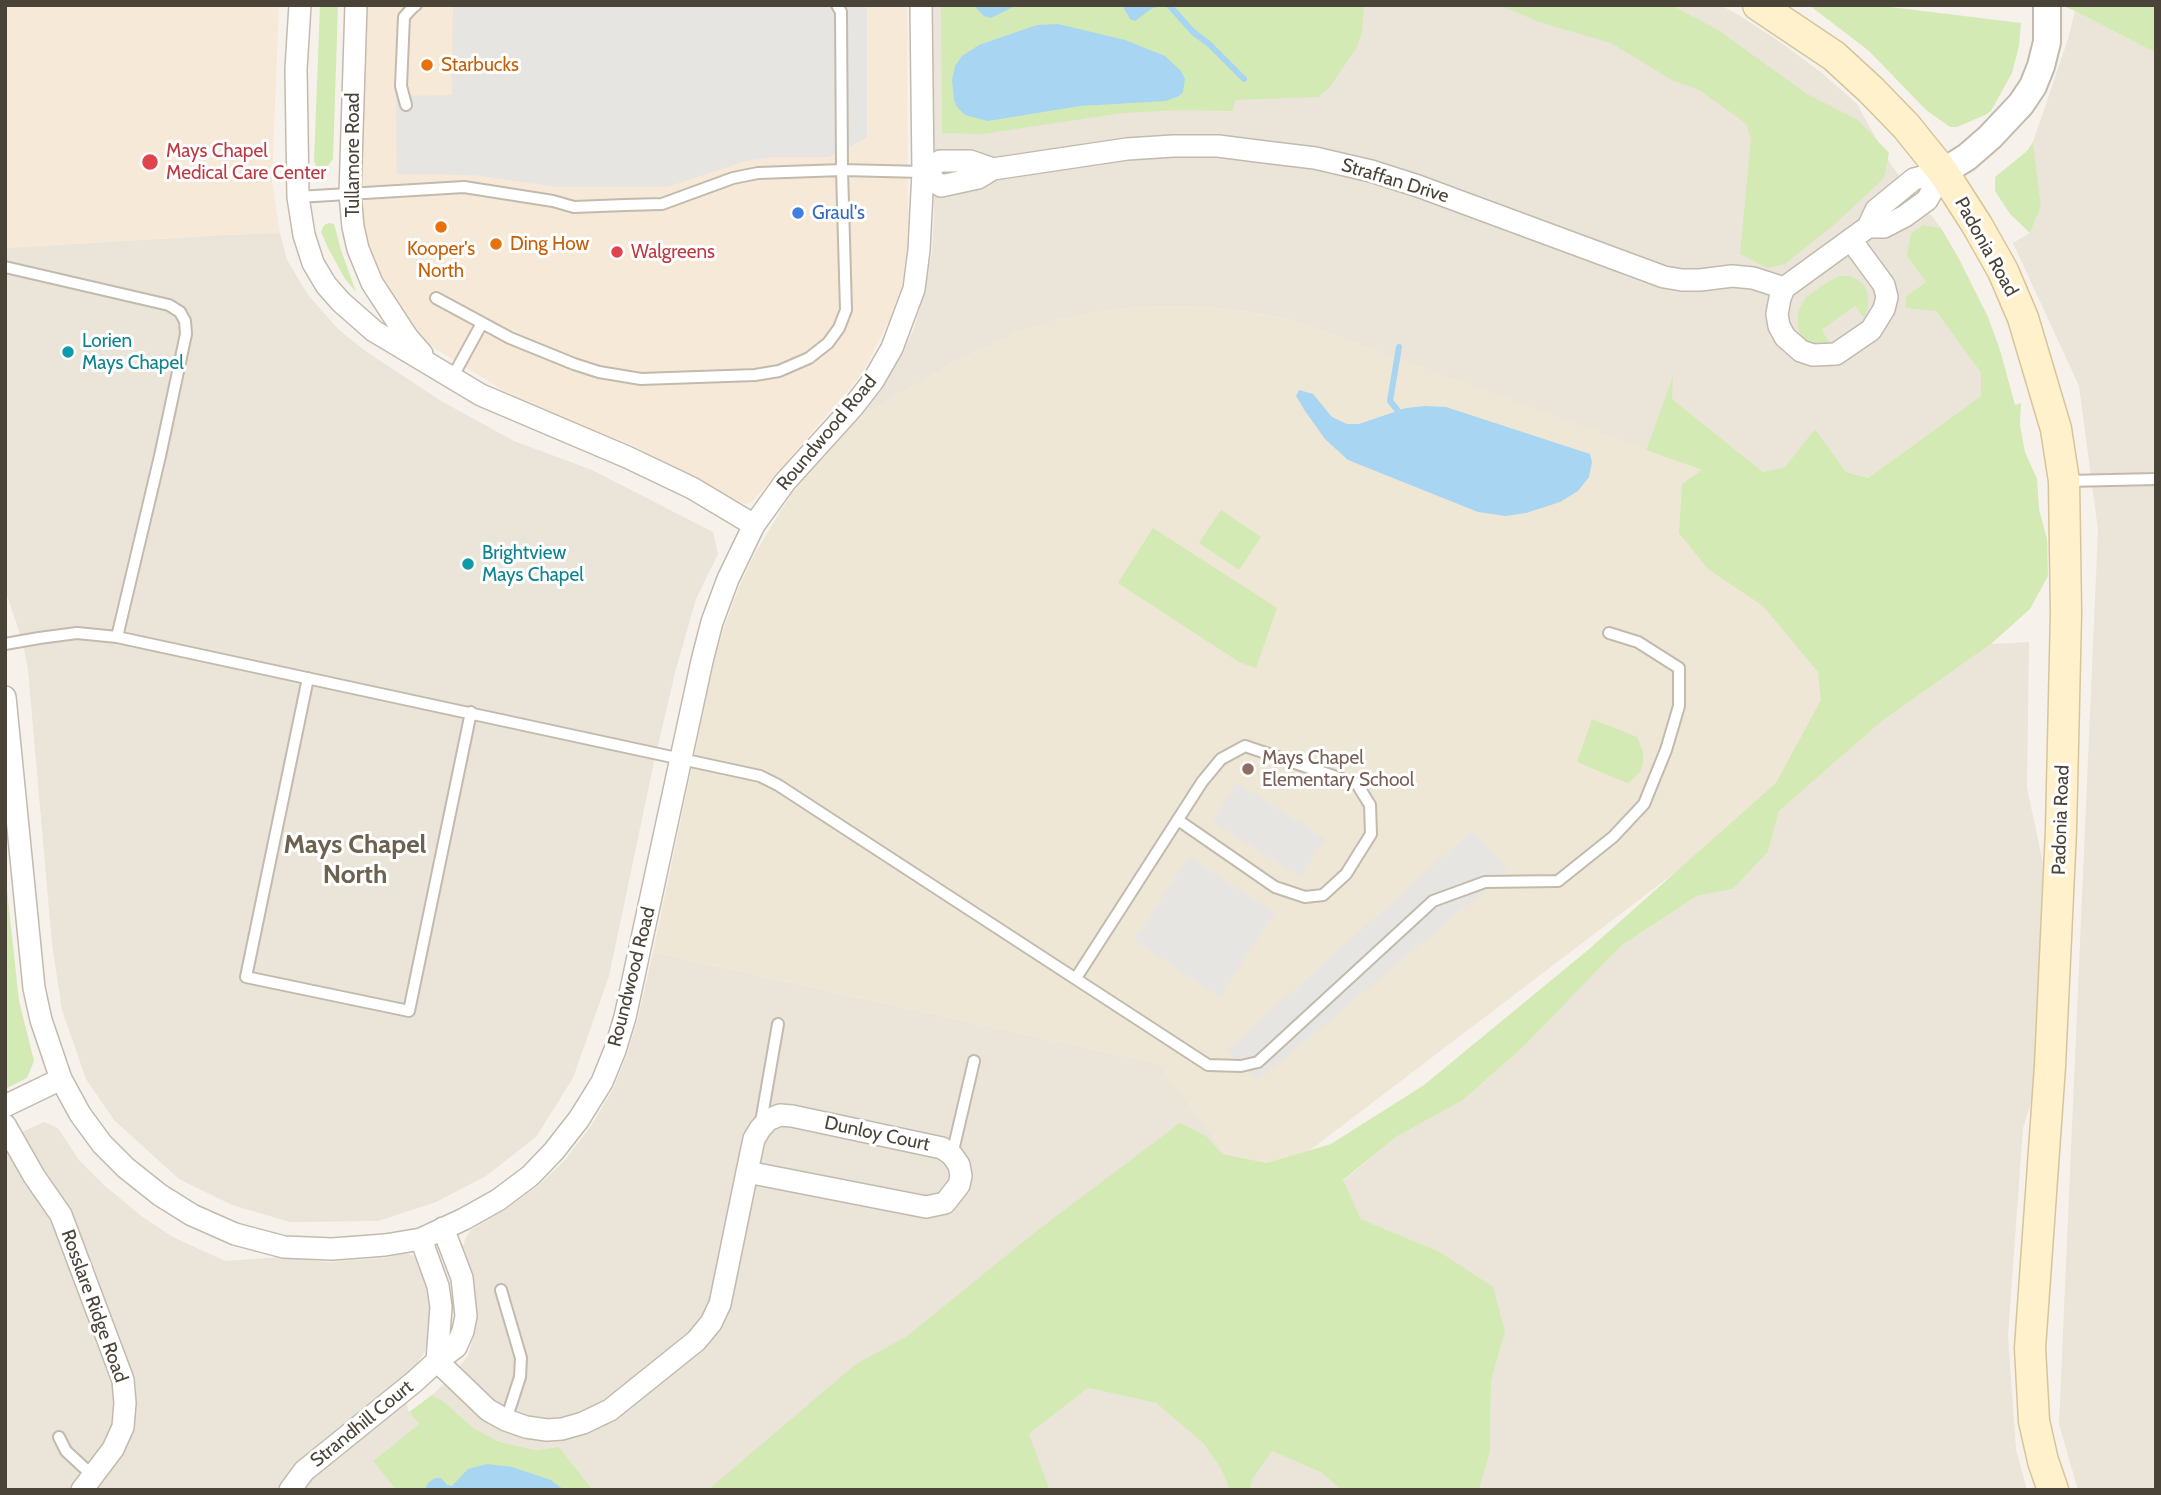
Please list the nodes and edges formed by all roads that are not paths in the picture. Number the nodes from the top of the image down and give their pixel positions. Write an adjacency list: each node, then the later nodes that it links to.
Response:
1 (300, 5): 13 (street, Tullamore Road)
2 (356, 5): 12 (street, Tullamore Road)
3 (416, 5): 8 (lane)
4 (921, 5): 10 (street, Roundwood Road)
5 (1758, 5): 11 (main road, Padonia Road)
6 (2047, 5): 11 (street)
7 (839, 8): 9 (lane)
8 (406, 105)
9 (842, 170): 10 (lane); 12 (lane); 18 (lane)
10 (923, 172): 16 (street, Straffan Drive); 23 (street, Roundwood Road)
11 (1943, 172): 14 (street); 22 (main road, Padonia Road)
12 (350, 194): 13 (lane); 19 (street, Tullamore Road)
13 (298, 197): 19 (street, Tullamore Road)
14 (1859, 233): 16 (street); 16 (street)
15 (5, 267): 25 (lane)
16 (1784, 288)
17 (436, 298): 18 (lane)
18 (482, 323): 20 (lane)
19 (432, 366): 20 (street, Tullamore Road)
20 (452, 377): 23 (street, Tullamore Road)
21 (2156, 479): 22 (lane)
22 (2064, 481): 49 (main road, Padonia Road)
23 (754, 525): 30 (street, Roundwood Road)
24 (1609, 633): 32 (lane)
25 (117, 637): 26 (lane); 27 (lane)
26 (5, 644)
27 (308, 678): 29 (lane); 29 (lane)
28 (5, 697): 35 (street, Roundwood Road)
29 (471, 712): 30 (lane)
30 (681, 758): 32 (lane); 41 (street, Roundwood Road)
31 (1178, 820): 31 (lane); 32 (lane)
32 (1076, 978)
33 (778, 1024): 38 (lane)
34 (974, 1061): 39 (lane)
35 (61, 1079): 36 (street); 42 (street, Roundwood Road)
36 (5, 1106)
37 (5, 1125): 47 (street, Rosslare Ridge Road)
38 (760, 1129): 39 (street, Dunloy Court); 40 (street)
39 (952, 1155): 40 (street, Dunloy Court)
40 (747, 1172): 45 (street)
41 (443, 1228): 42 (street, Roundwood Road); 44 (street, Strandhill Court)
42 (421, 1239): 44 (street)
43 (501, 1290): 45 (lane)
44 (437, 1361): 45 (street); 48 (street, Strandhill Court)
45 (506, 1420)
46 (59, 1437): 47 (lane)
47 (88, 1483)
48 (290, 1490)
49 (2053, 1490)

